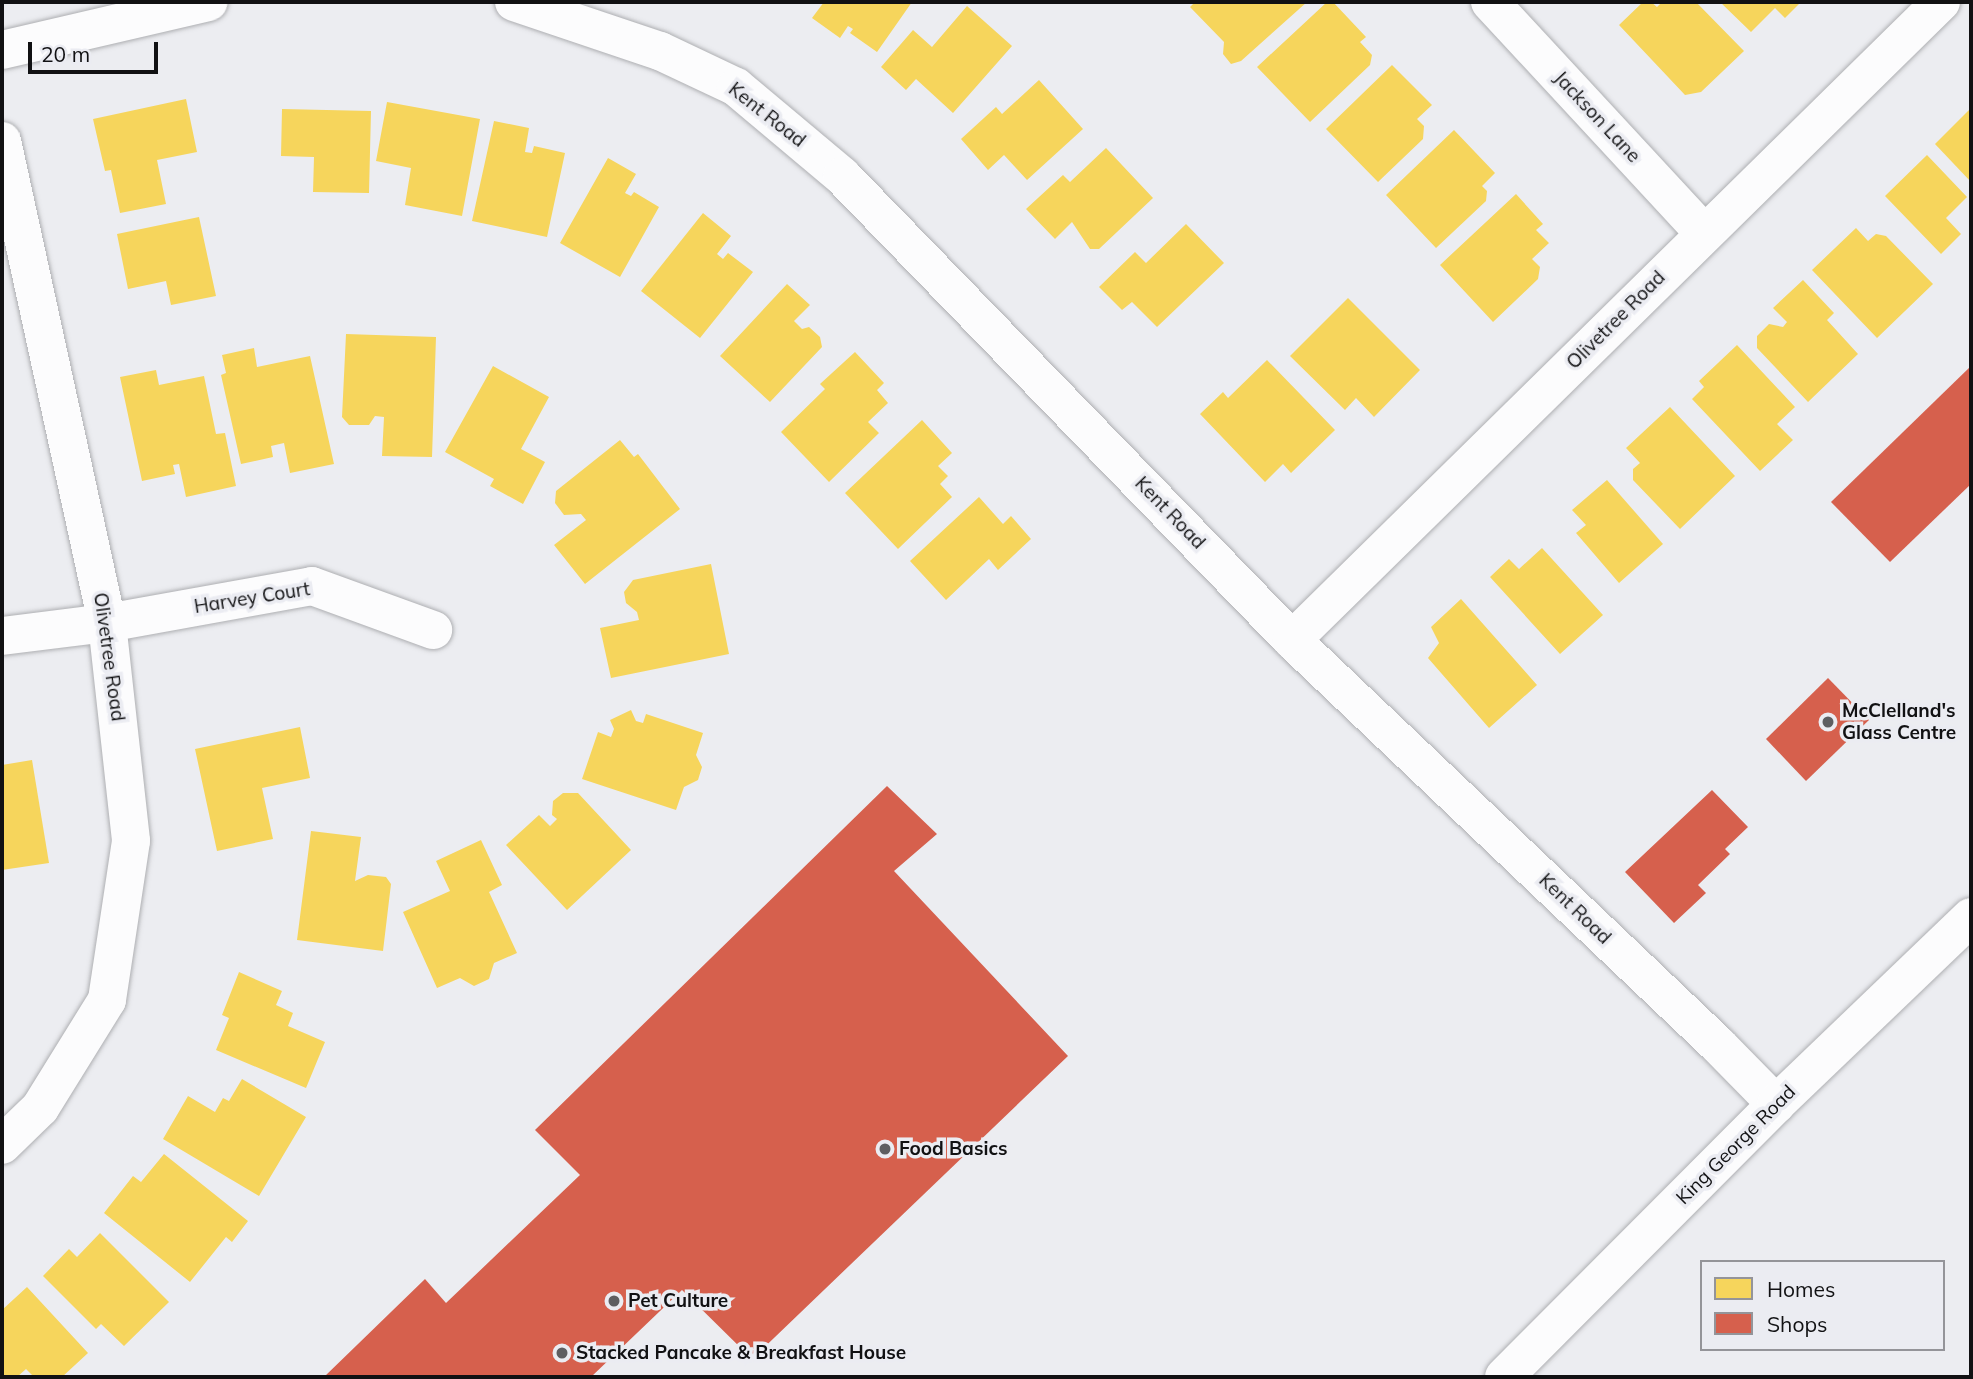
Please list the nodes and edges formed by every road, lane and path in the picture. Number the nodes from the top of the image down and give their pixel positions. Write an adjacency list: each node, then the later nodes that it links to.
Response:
1 (208, 2): 5 (street)
2 (514, 2): 11 (street, Kent Road)
3 (1490, 2): 7 (street, Jackson Lane)
4 (1941, 2): 7 (street, Olivetree Road)
5 (2, 50)
6 (2, 141): 8 (street, Olivetree Road)
7 (1704, 233): 11 (street, Olivetree Road)
8 (107, 622): 9 (street, Harvey Court); 10 (street, Harvey Court); 14 (street, Olivetree Road)
9 (433, 630)
10 (2, 636)
11 (1292, 640): 13 (street, Kent Road)
12 (1971, 917): 13 (street, King George Road)
13 (1776, 1104): 15 (street, King George Road)
14 (2, 1145)
15 (1504, 1377)

